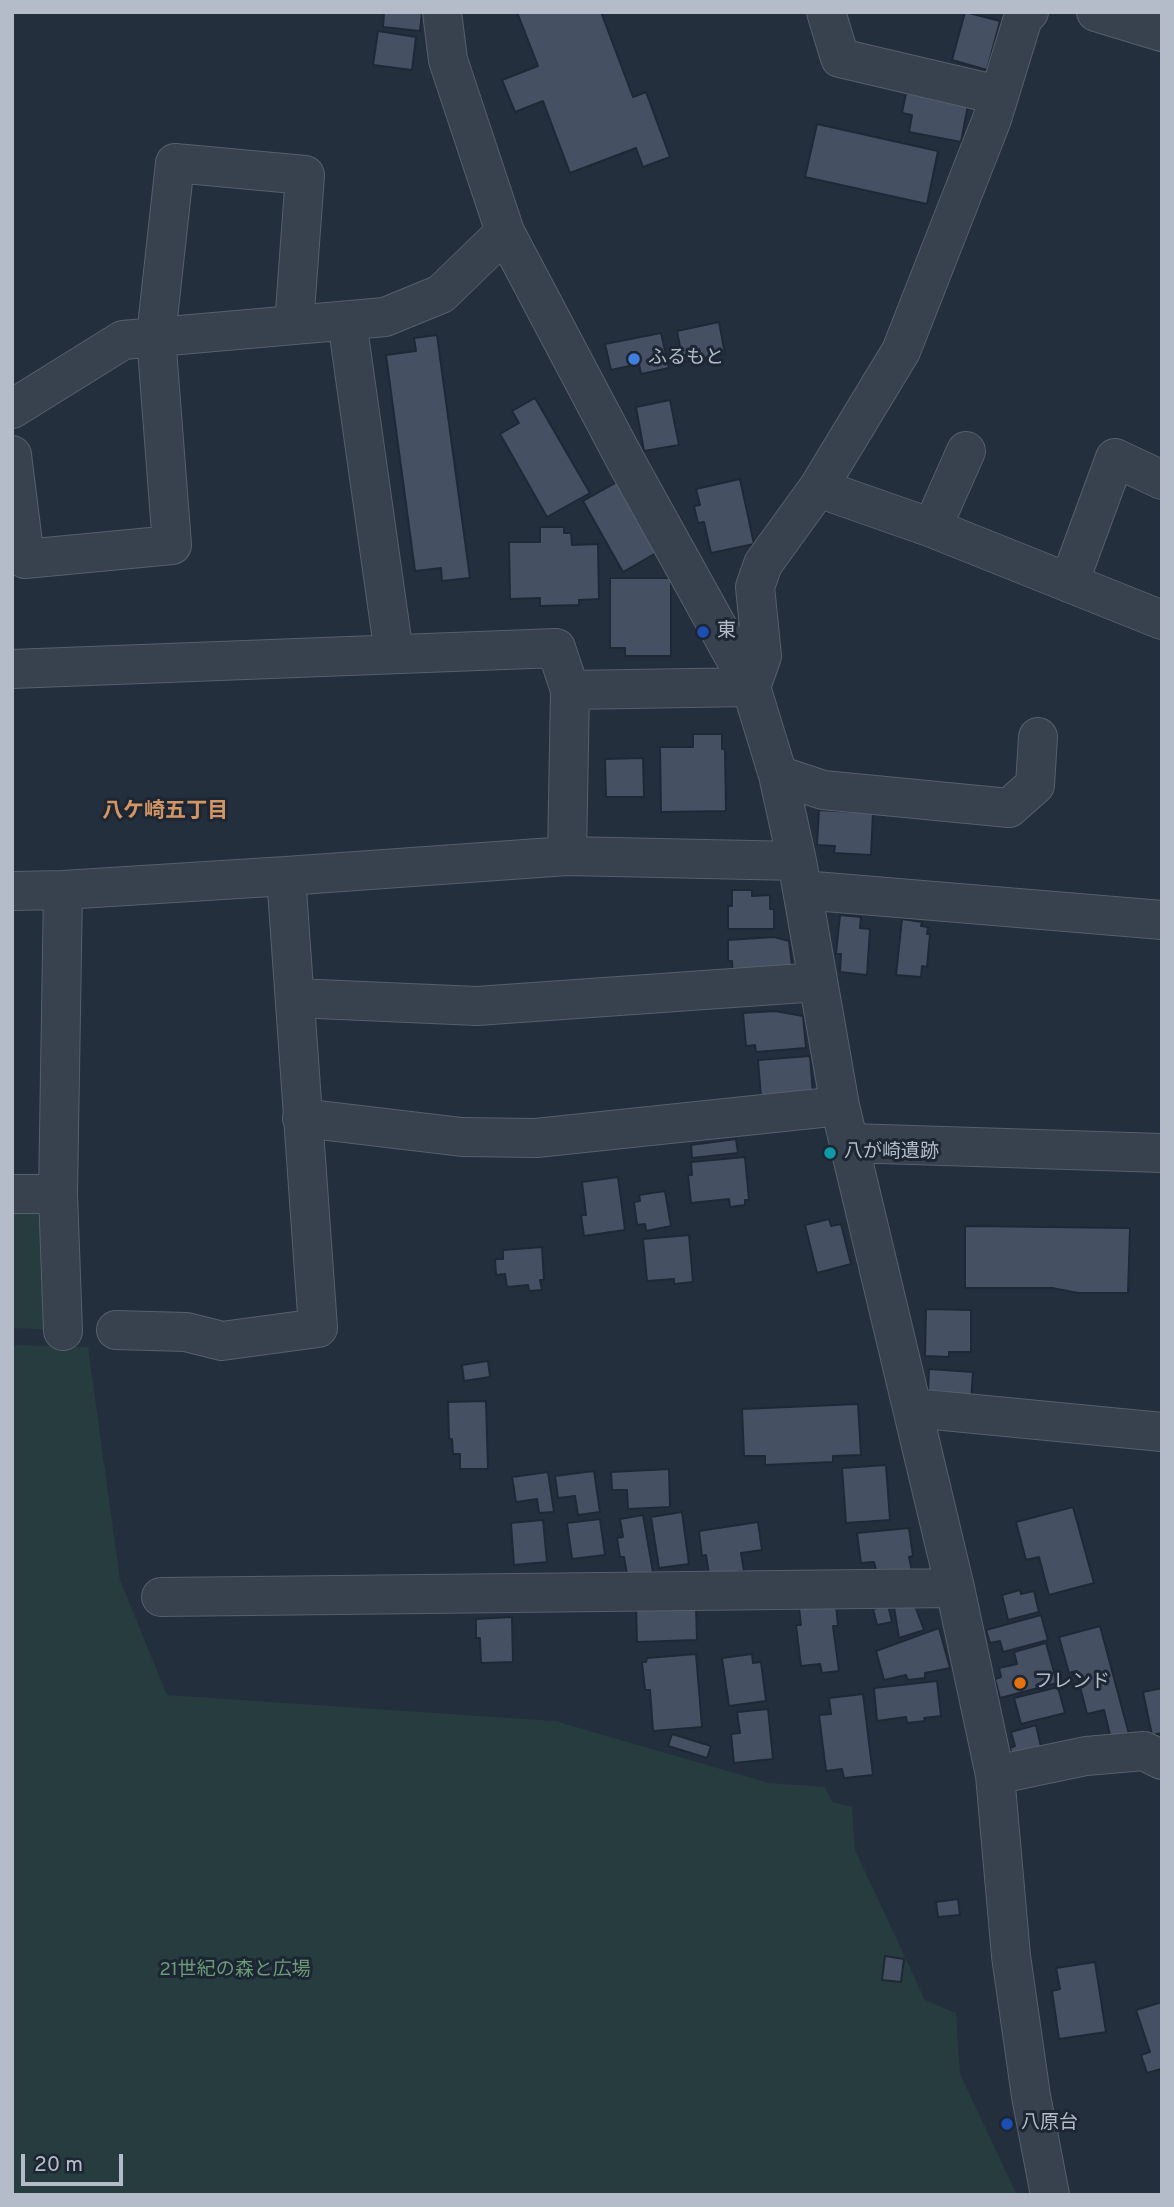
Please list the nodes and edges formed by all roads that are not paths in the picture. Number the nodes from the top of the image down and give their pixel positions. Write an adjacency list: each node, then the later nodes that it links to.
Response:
1 (442, 12): 7 (street)
2 (826, 12): 6 (street)
3 (1029, 12): 6 (street)
4 (1096, 12): 5 (street)
5 (1162, 32)
6 (998, 95): 15 (street)
7 (505, 232): 8 (street); 21 (street)
8 (347, 321): 9 (street); 19 (street)
9 (295, 325): 10 (street); 10 (street)
10 (156, 337): 11 (street); 13 (street)
11 (12, 409)
12 (966, 451): 16 (street)
13 (12, 455)
14 (1162, 480): 17 (street)
15 (818, 488): 16 (street); 21 (street)
16 (932, 527): 17 (street)
17 (1069, 583): 18 (street)
18 (1162, 620)
19 (394, 654): 20 (street); 22 (street)
20 (12, 669)
21 (751, 687): 22 (street); 24 (street)
22 (570, 690): 25 (street)
23 (1038, 737): 24 (street)
24 (778, 775): 27 (street)
25 (567, 856): 26 (street); 27 (street)
26 (286, 876): 28 (street); 32 (street)
27 (799, 876): 30 (street); 31 (street)
28 (63, 890): 29 (street); 38 (street)
29 (12, 891)
30 (1162, 920)
31 (818, 982): 32 (street); 33 (street)
32 (295, 998): 34 (street)
33 (840, 1106): 34 (street); 35 (street)
34 (302, 1118): 39 (street)
35 (850, 1143): 36 (street); 41 (street)
36 (1162, 1153)
37 (12, 1194): 38 (street)
38 (58, 1194): 40 (street)
39 (116, 1330)
40 (63, 1331)
41 (912, 1408): 42 (street); 43 (street)
42 (1162, 1432)
43 (955, 1588): 44 (street); 46 (street)
44 (162, 1597)
45 (1162, 1760): 46 (street)
46 (995, 1775): 47 (street)
47 (1050, 2195)

